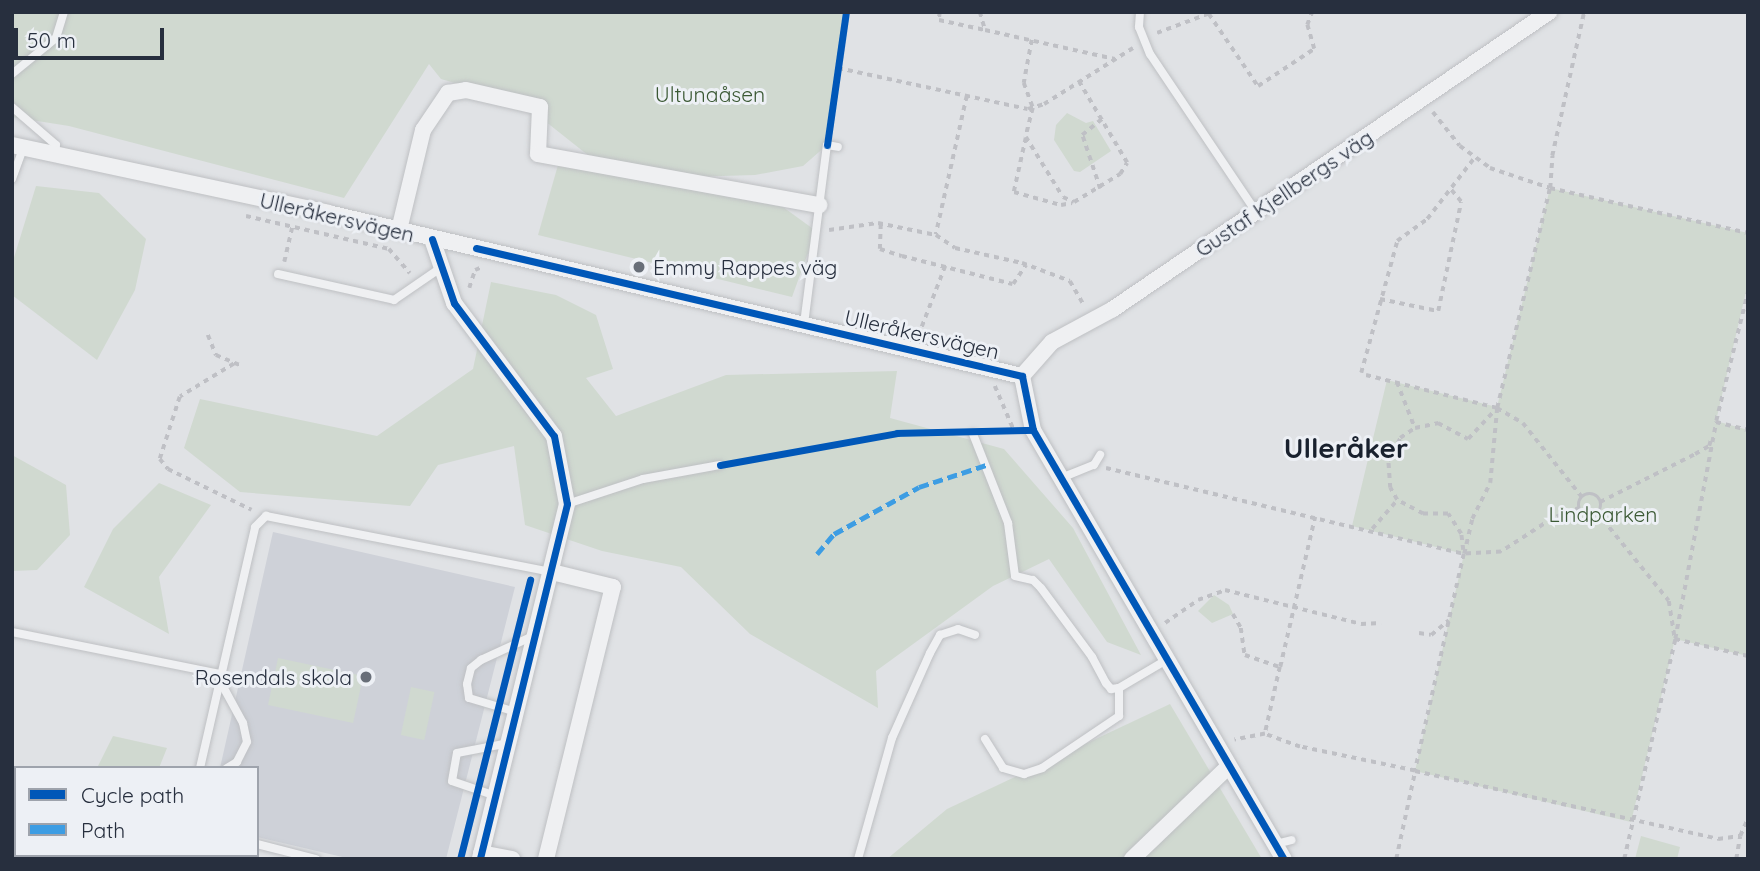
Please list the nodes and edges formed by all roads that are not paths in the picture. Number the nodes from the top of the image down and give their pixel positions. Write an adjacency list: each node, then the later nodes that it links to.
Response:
1 (64, 12): 4 (lane)
2 (1140, 12): 11 (lane)
3 (1549, 12): 11 (street, Gustaf Kjellbergs väg)
4 (12, 74)
5 (12, 107): 8 (lane)
6 (18, 146): 8 (street, Ulleråkersvägen); 9 (lane)
7 (838, 147): 10 (lane)
8 (54, 155): 12 (street, Ulleråkersvägen)
9 (12, 179)
10 (819, 205): 12 (street); 16 (lane)
11 (1256, 212): 17 (street, Gustaf Kjellbergs väg)
12 (399, 230): 13 (street, Ulleråkersvägen)
13 (432, 239): 14 (street); 16 (street, Ulleråkersvägen)
14 (442, 267): 15 (lane); 22 (street)
15 (279, 274)
16 (804, 324): 17 (street, Ulleråkersvägen)
17 (1022, 376): 21 (street, Ulleråkersvägen)
18 (973, 434): 29 (lane)
19 (1100, 455): 21 (lane)
20 (719, 465): 22 (lane)
21 (1061, 478): 27 (street, Ulleråkersvägen)
22 (568, 504): 23 (street)
23 (552, 572): 25 (street); 28 (lane); 42 (street)
24 (12, 632): 28 (lane)
25 (536, 635): 30 (street); 30 (lane)
26 (975, 635): 43 (lane)
27 (1168, 659): 29 (lane); 35 (street, Ulleråkersvägen)
28 (220, 678): 33 (lane); 34 (lane)
29 (1119, 688): 31 (lane)
30 (516, 712): 32 (street)
31 (985, 739)
32 (509, 744): 36 (street); 36 (lane)
33 (200, 766)
34 (230, 766)
35 (1229, 766): 38 (street, Ulleråkersvägen); 44 (street)
36 (496, 796): 39 (street)
37 (259, 845): 40 (lane)
38 (1284, 848)
39 (481, 856): 41 (street)
40 (316, 859)
41 (512, 859)
42 (546, 859)
43 (858, 859)
44 (1132, 859)

